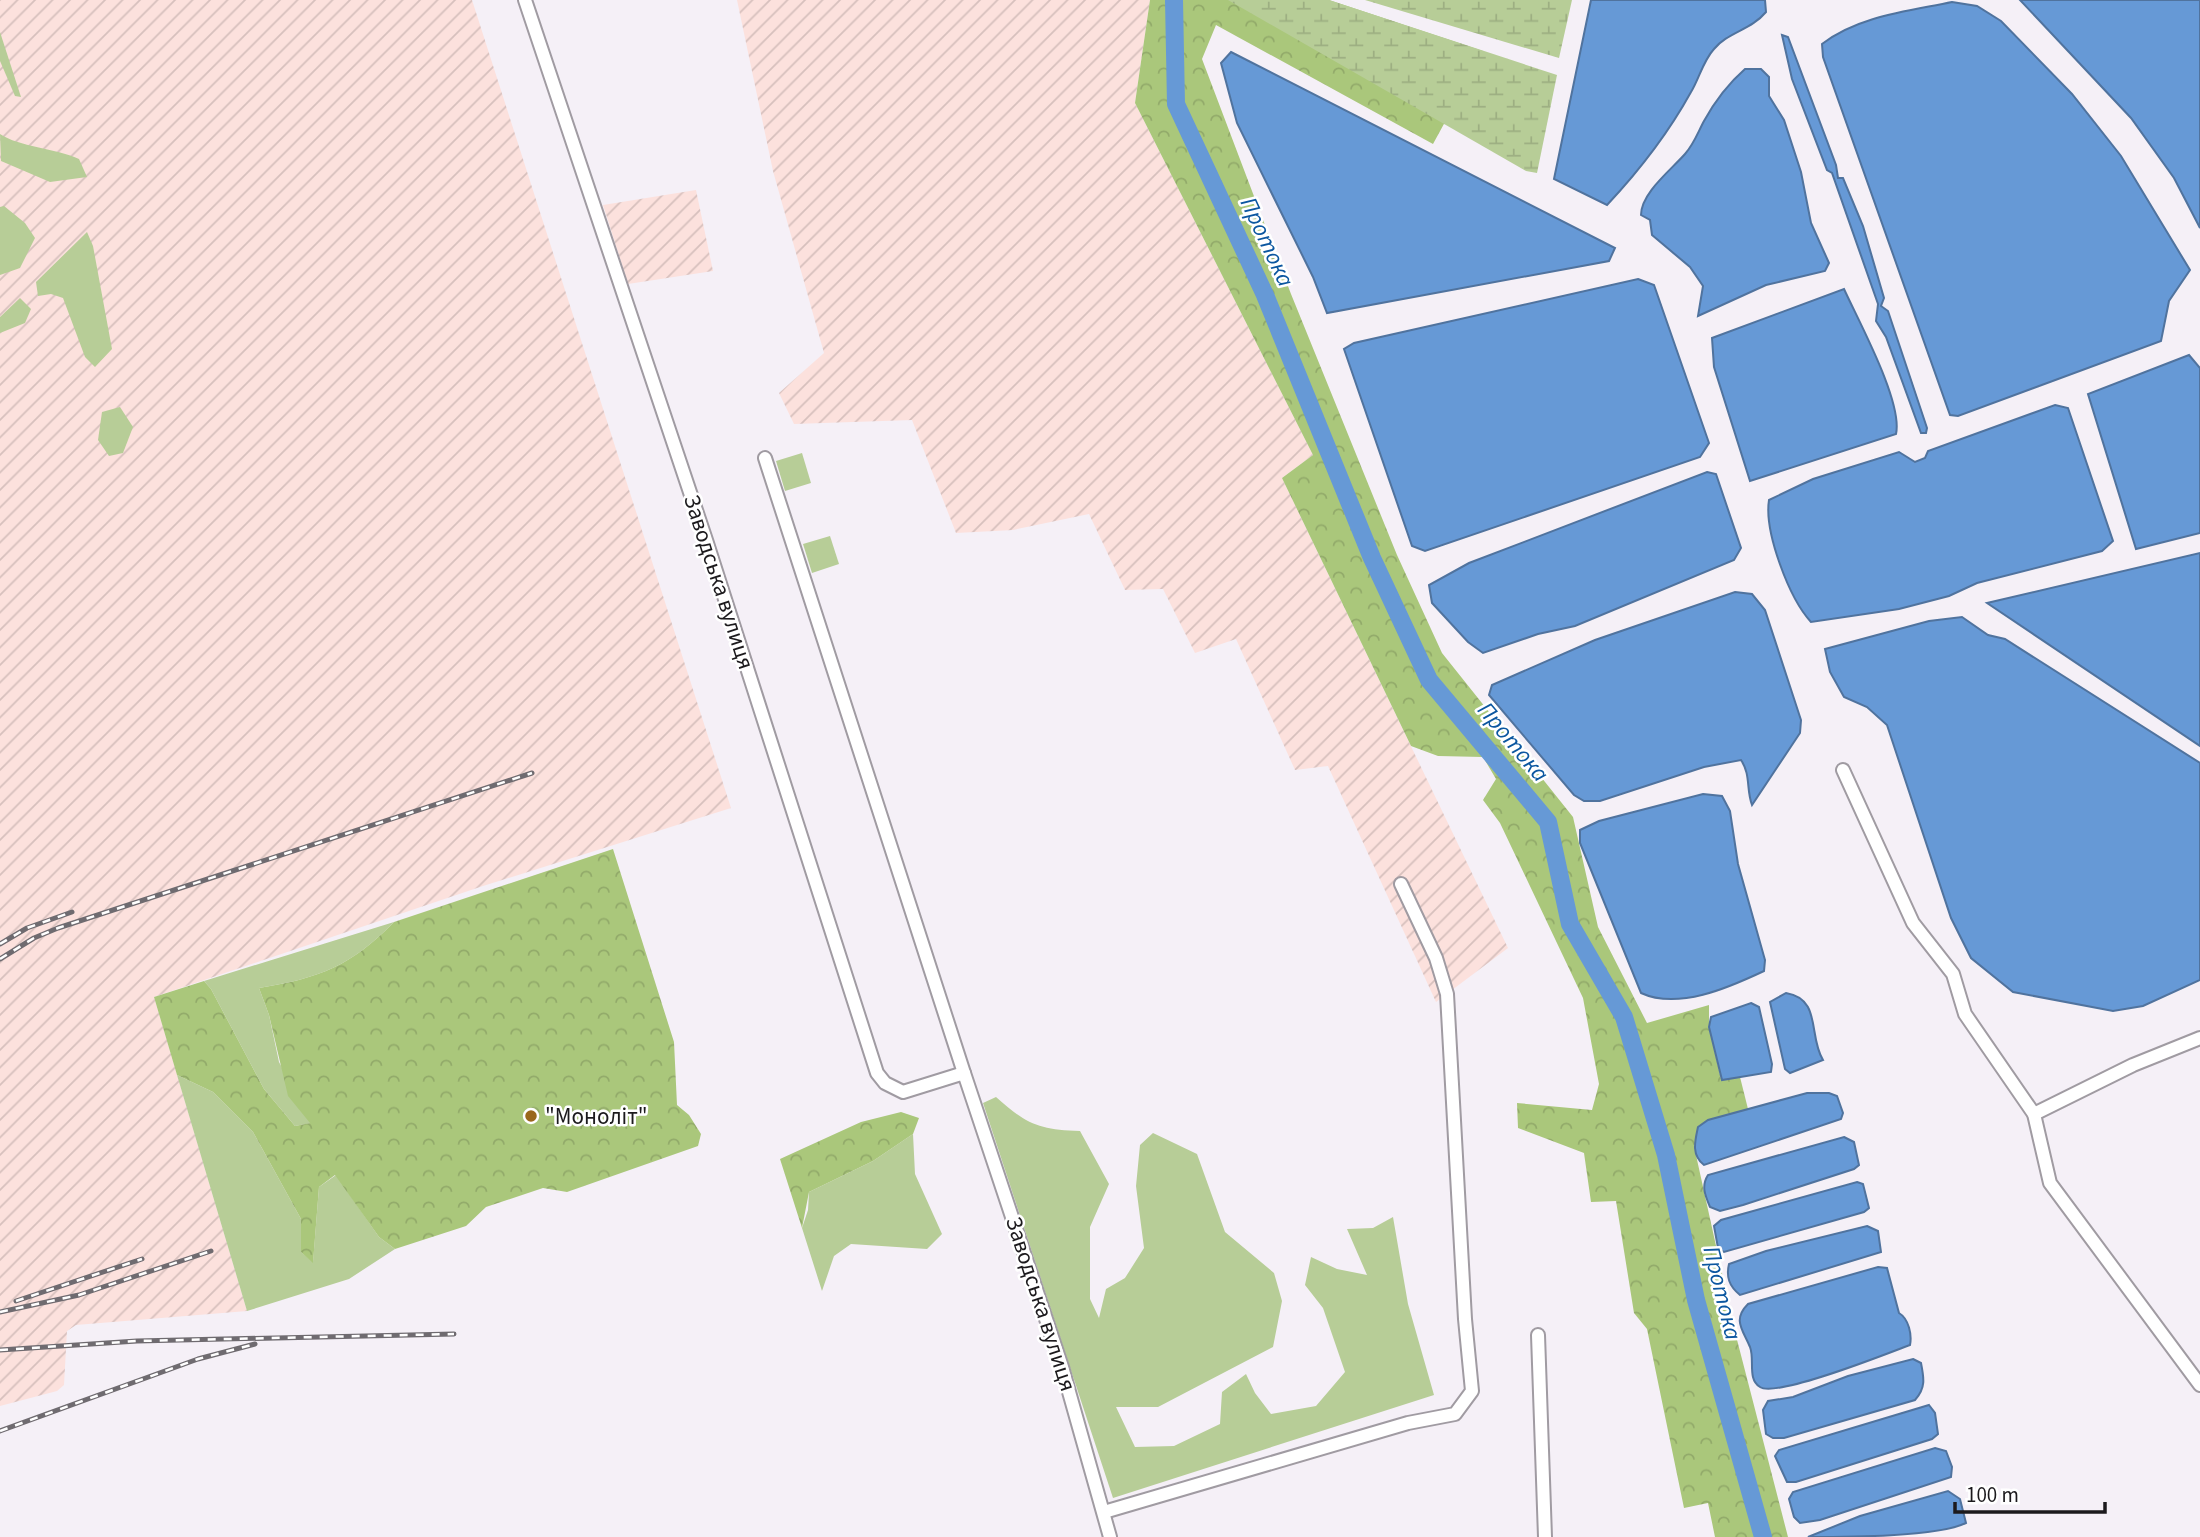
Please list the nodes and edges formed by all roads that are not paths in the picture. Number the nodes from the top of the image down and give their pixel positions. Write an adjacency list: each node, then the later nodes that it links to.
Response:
1 (525, 0): 6 (street, Заводська вулиця)
2 (765, 458): 6 (street, Заводська вулиця)
3 (1843, 770): 7 (street)
4 (1401, 884): 10 (street)
5 (2200, 1038): 7 (street)
6 (964, 1073): 10 (street, Заводська вулиця)
7 (2034, 1114): 9 (street)
8 (1538, 1335): 12 (street)
9 (2200, 1385)
10 (1104, 1511): 11 (street, Заводська вулиця)
11 (1111, 1537)
12 (1545, 1537)

